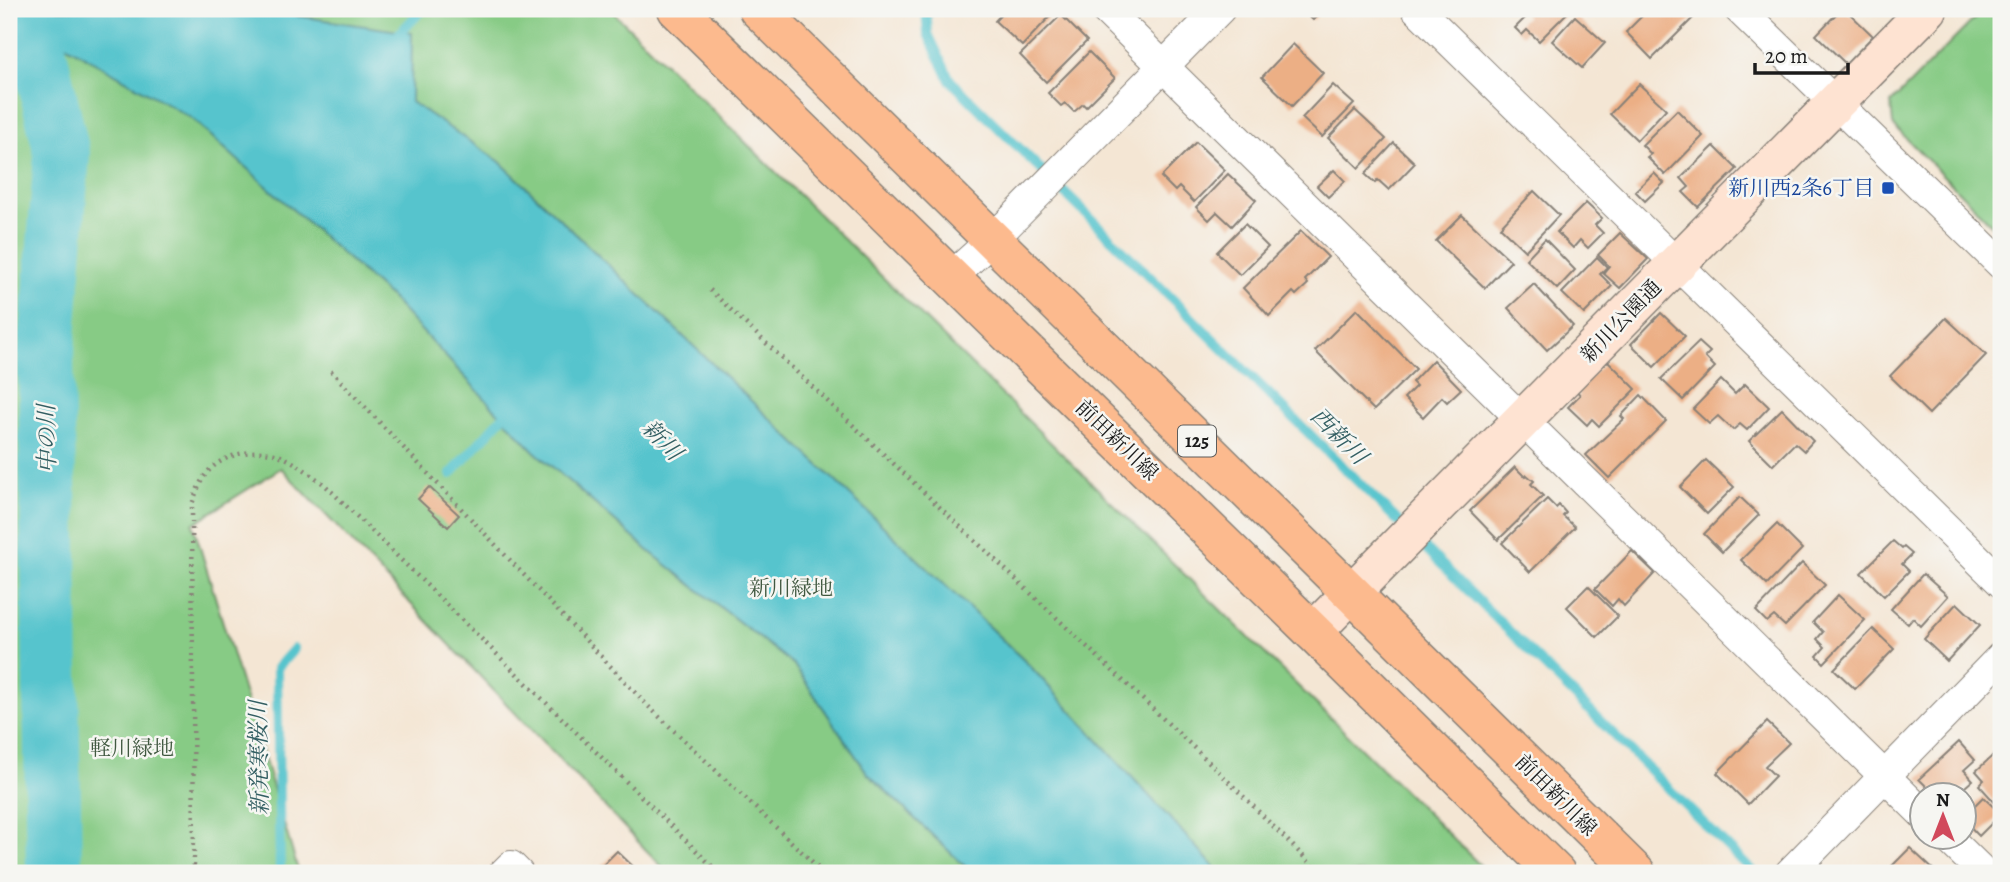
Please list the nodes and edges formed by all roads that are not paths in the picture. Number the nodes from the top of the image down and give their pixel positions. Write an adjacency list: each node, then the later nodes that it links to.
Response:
1 (677, 9): 13 (main road, 前田新川線 / 125)
2 (758, 9): 10 (main road, 前田新川線 / 125)
3 (1105, 9): 8 (street)
4 (1220, 9): 8 (street)
5 (1417, 9): 11 (street)
6 (1740, 9): 9 (street)
7 (1928, 9): 9 (street, 新川公園通)
8 (1162, 66): 10 (street); 14 (street)
9 (1835, 103): 11 (street, 新川公園通); 12 (street)
10 (992, 240): 13 (street); 16 (main road, 前田新川線 / 125)
11 (1677, 263): 14 (street, 新川公園通); 15 (street)
12 (2001, 264)
13 (950, 278): 17 (main road, 前田新川線 / 125)
14 (1523, 421): 16 (street, 新川公園通); 19 (street)
15 (2001, 582)
16 (1352, 593): 17 (street, 新川公園通); 26 (main road, 前田新川線 / 125)
17 (1313, 632): 25 (main road, 前田新川線 / 125)
18 (2001, 657): 19 (street)
19 (1885, 777): 20 (street); 22 (street)
20 (1909, 800)
21 (1960, 850): 27 (street)
22 (1793, 871)
23 (504, 873): 24 (street)
24 (518, 873)
25 (1556, 873)
26 (1636, 873)
27 (1984, 873)

